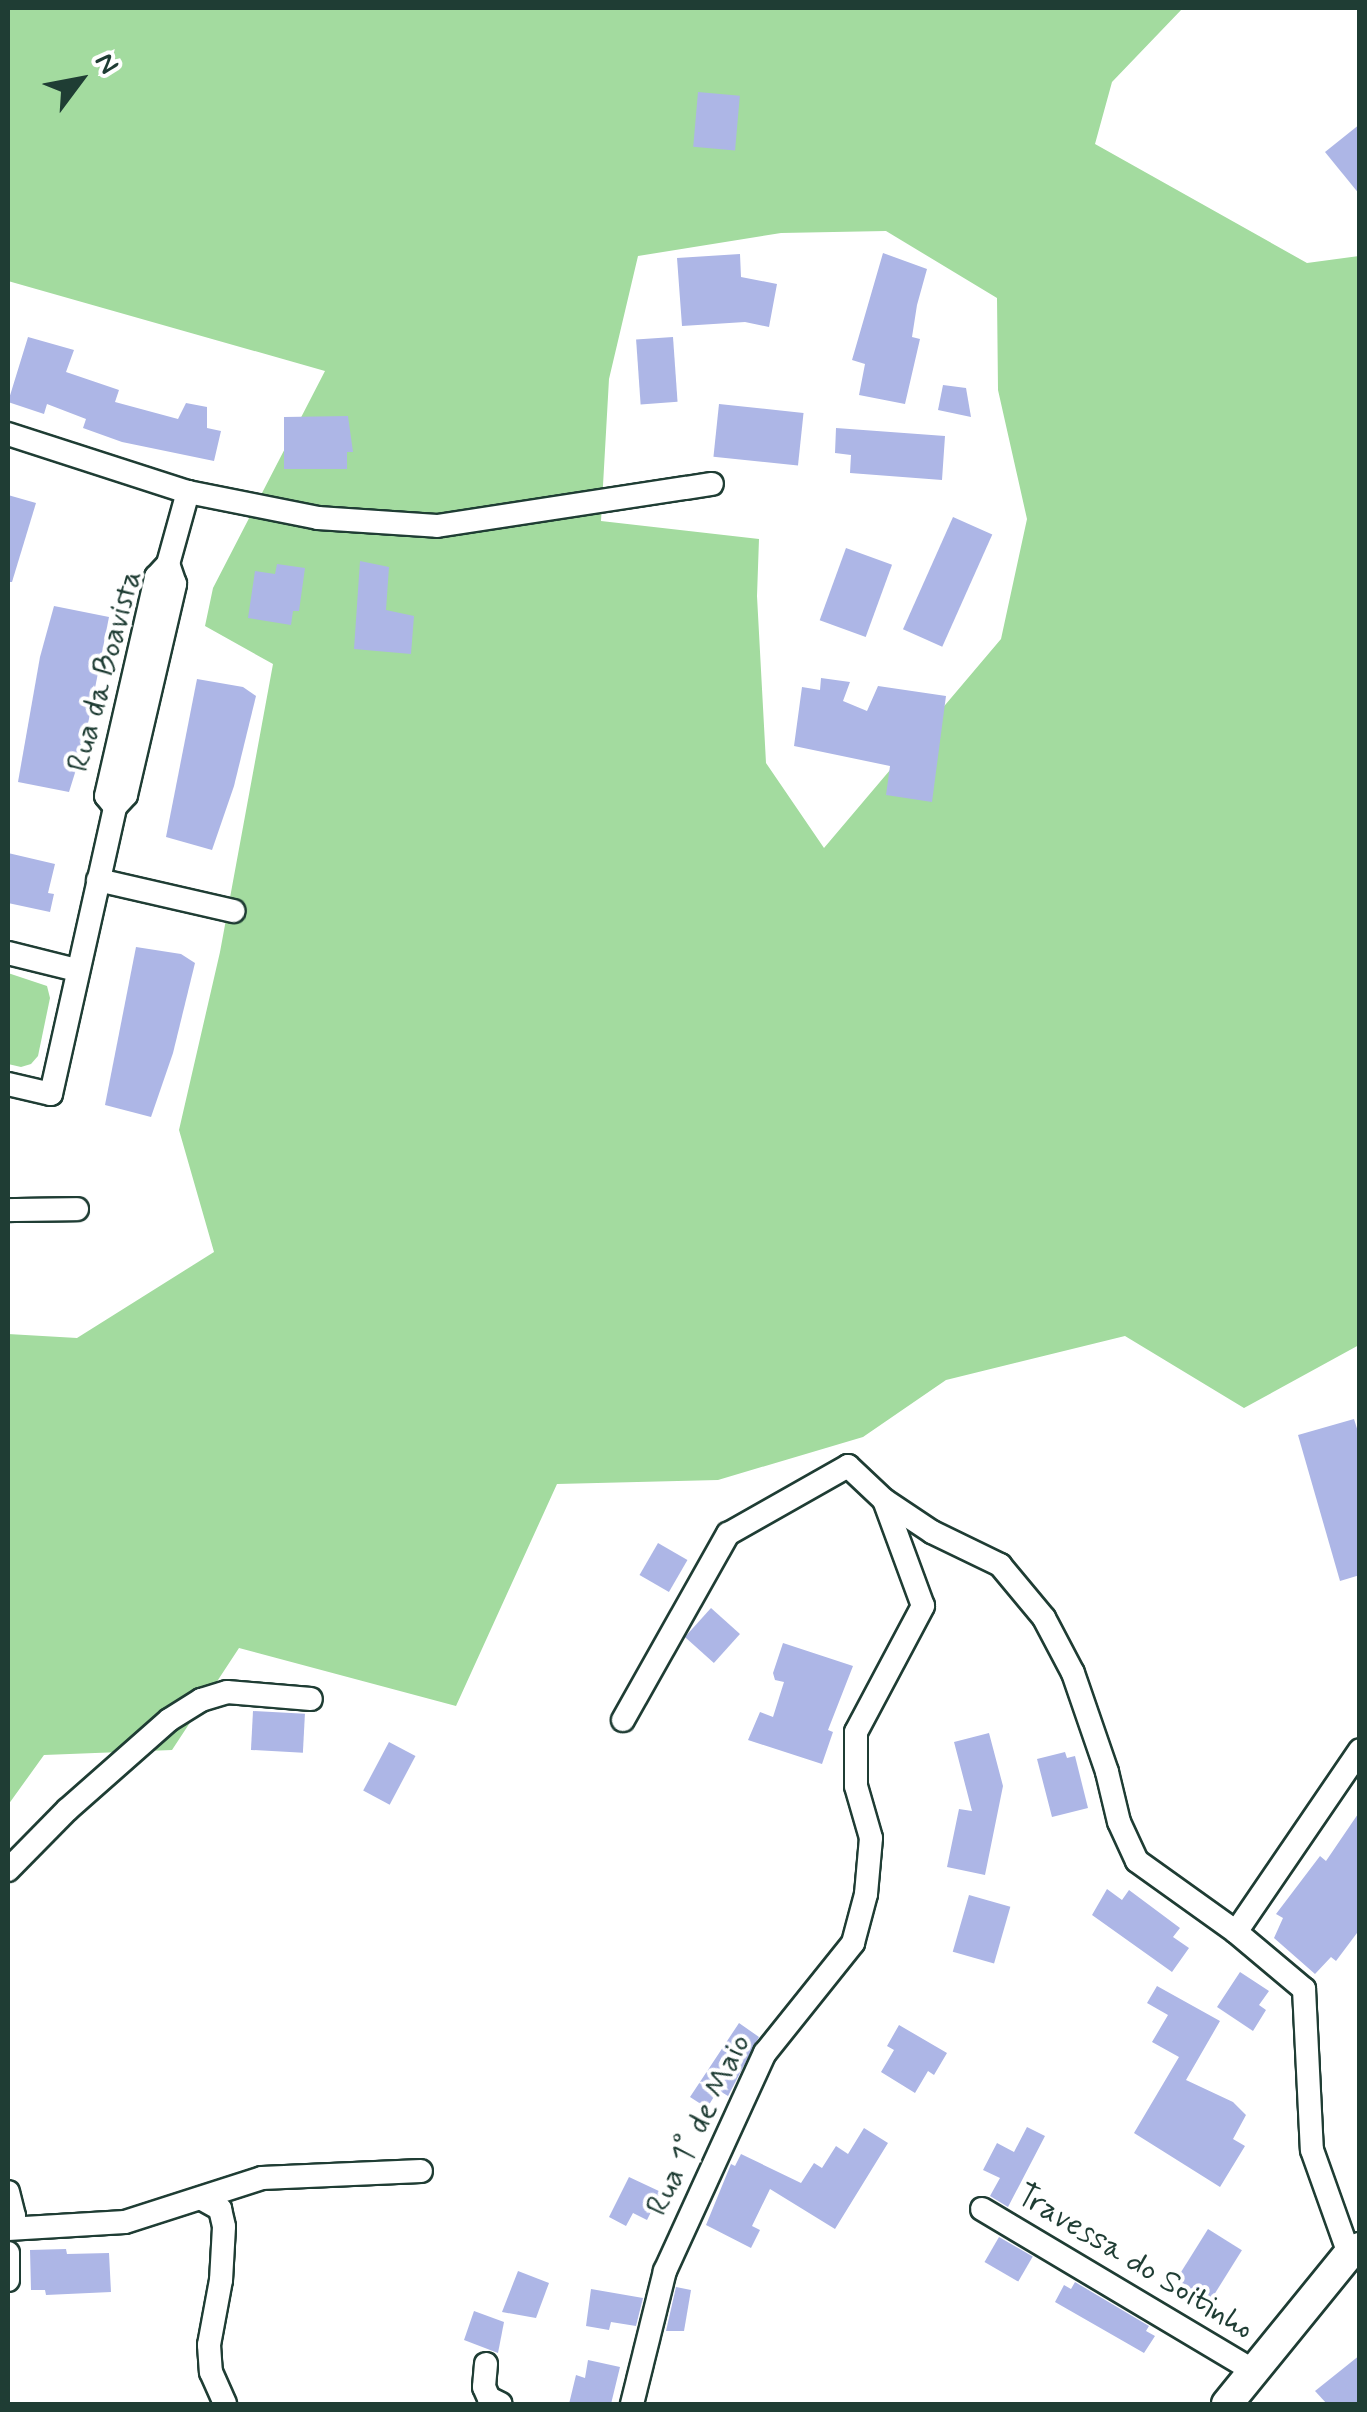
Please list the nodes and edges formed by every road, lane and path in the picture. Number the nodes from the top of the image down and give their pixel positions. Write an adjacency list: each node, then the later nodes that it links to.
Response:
1 (8, 434): 3 (street)
2 (712, 484): 3 (street)
3 (188, 492): 4 (street, Rua da Boavista)
4 (98, 880): 5 (street); 7 (street, Rua da Boavista)
5 (232, 910)
6 (8, 952): 7 (street)
7 (76, 970): 8 (street, Rua da Boavista)
8 (8, 1084)
9 (77, 1209): 10 (street)
10 (8, 1210)
11 (884, 1500): 13 (street); 16 (street); 29 (street, Rua 1° de Maio)
12 (311, 1699): 15 (street)
13 (623, 1720)
14 (1360, 1750): 16 (street)
15 (8, 1870)
16 (1236, 1932): 22 (street)
17 (420, 2172): 19 (street)
18 (8, 2192): 21 (street)
19 (202, 2199): 21 (street); 27 (street)
20 (982, 2210): 26 (street, Travessa do Soitinho)
21 (8, 2226)
22 (1354, 2251): 26 (street)
23 (8, 2253): 24 (street)
24 (8, 2280)
25 (486, 2364): 28 (street)
26 (1254, 2371): 30 (street)
27 (225, 2404)
28 (501, 2404)
29 (632, 2404)
30 (1226, 2404)

